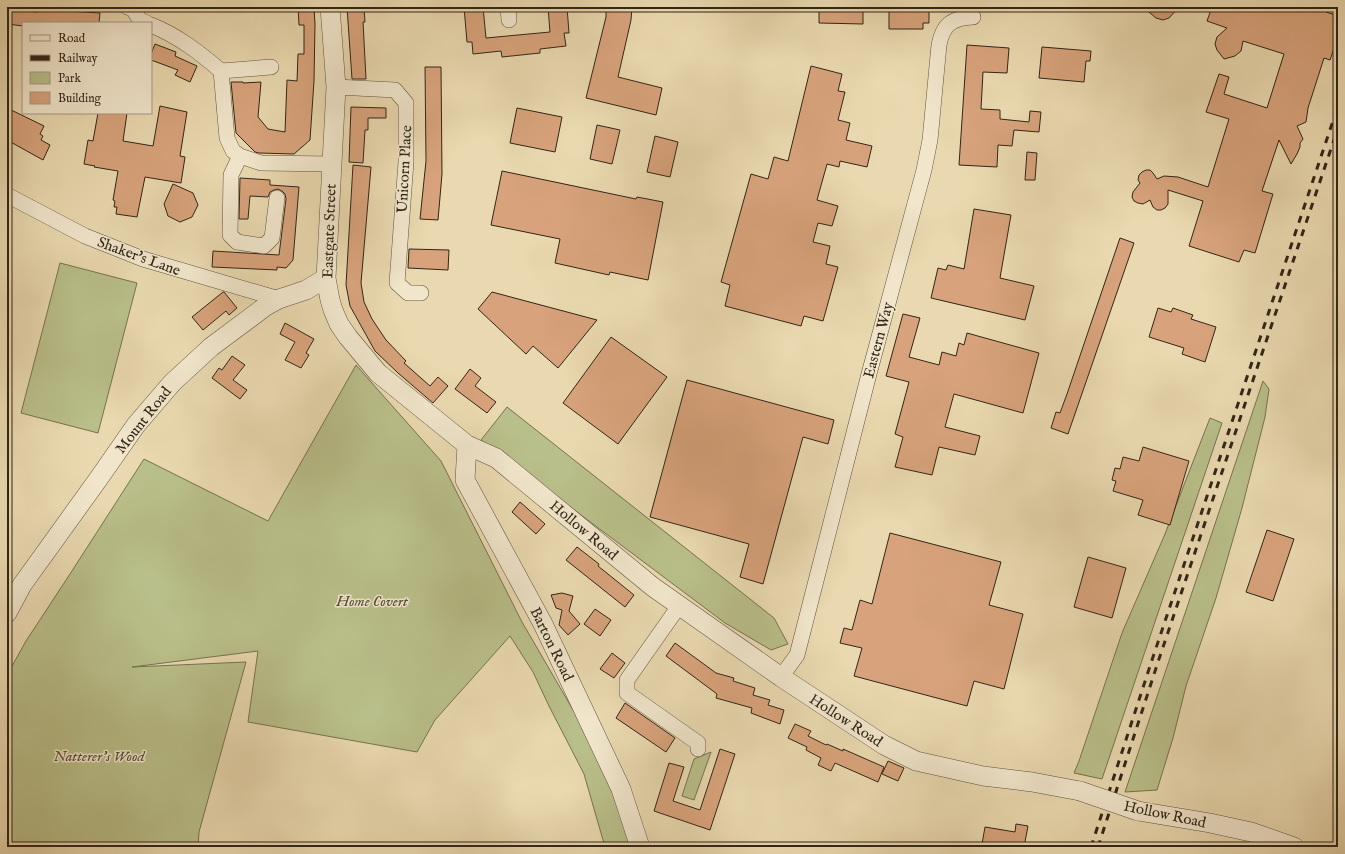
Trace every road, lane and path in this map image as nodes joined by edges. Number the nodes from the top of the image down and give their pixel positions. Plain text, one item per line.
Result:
1 (330, 7) edge
2 (131, 8) edge
3 (973, 17) dead end
4 (145, 22) edge
5 (152, 25) edge
6 (271, 67) dead end
7 (221, 71) junction
8 (336, 87) junction
9 (240, 156) junction
10 (332, 164) junction
11 (7, 195) edge
12 (277, 198) dead end
13 (326, 278) junction
14 (421, 293) dead end
15 (278, 300) junction
16 (467, 445) junction
17 (679, 606) junction
18 (7, 613) edge
19 (781, 677) junction
20 (698, 749) dead end
21 (640, 847) edge
22 (1294, 847) edge

1 - 8 street, Eastgate Street
2 - 4 street
3 - 19 street, Eastern Way
5 - 7 street
6 - 7 street
7 - 9 street
8 - 10 street, Eastgate Street
8 - 14 street, Unicorn Place
9 - 10 street
9 - 12 street
10 - 13 street, Eastgate Street
11 - 15 street, Shaker's Lane
13 - 15 street, Mount Road
13 - 16 street, Eastgate Street
15 - 18 street, Mount Road
16 - 17 street, Hollow Road
16 - 21 street, Barton Road
17 - 19 street, Hollow Road
17 - 20 street
19 - 22 street, Hollow Road, bridge

